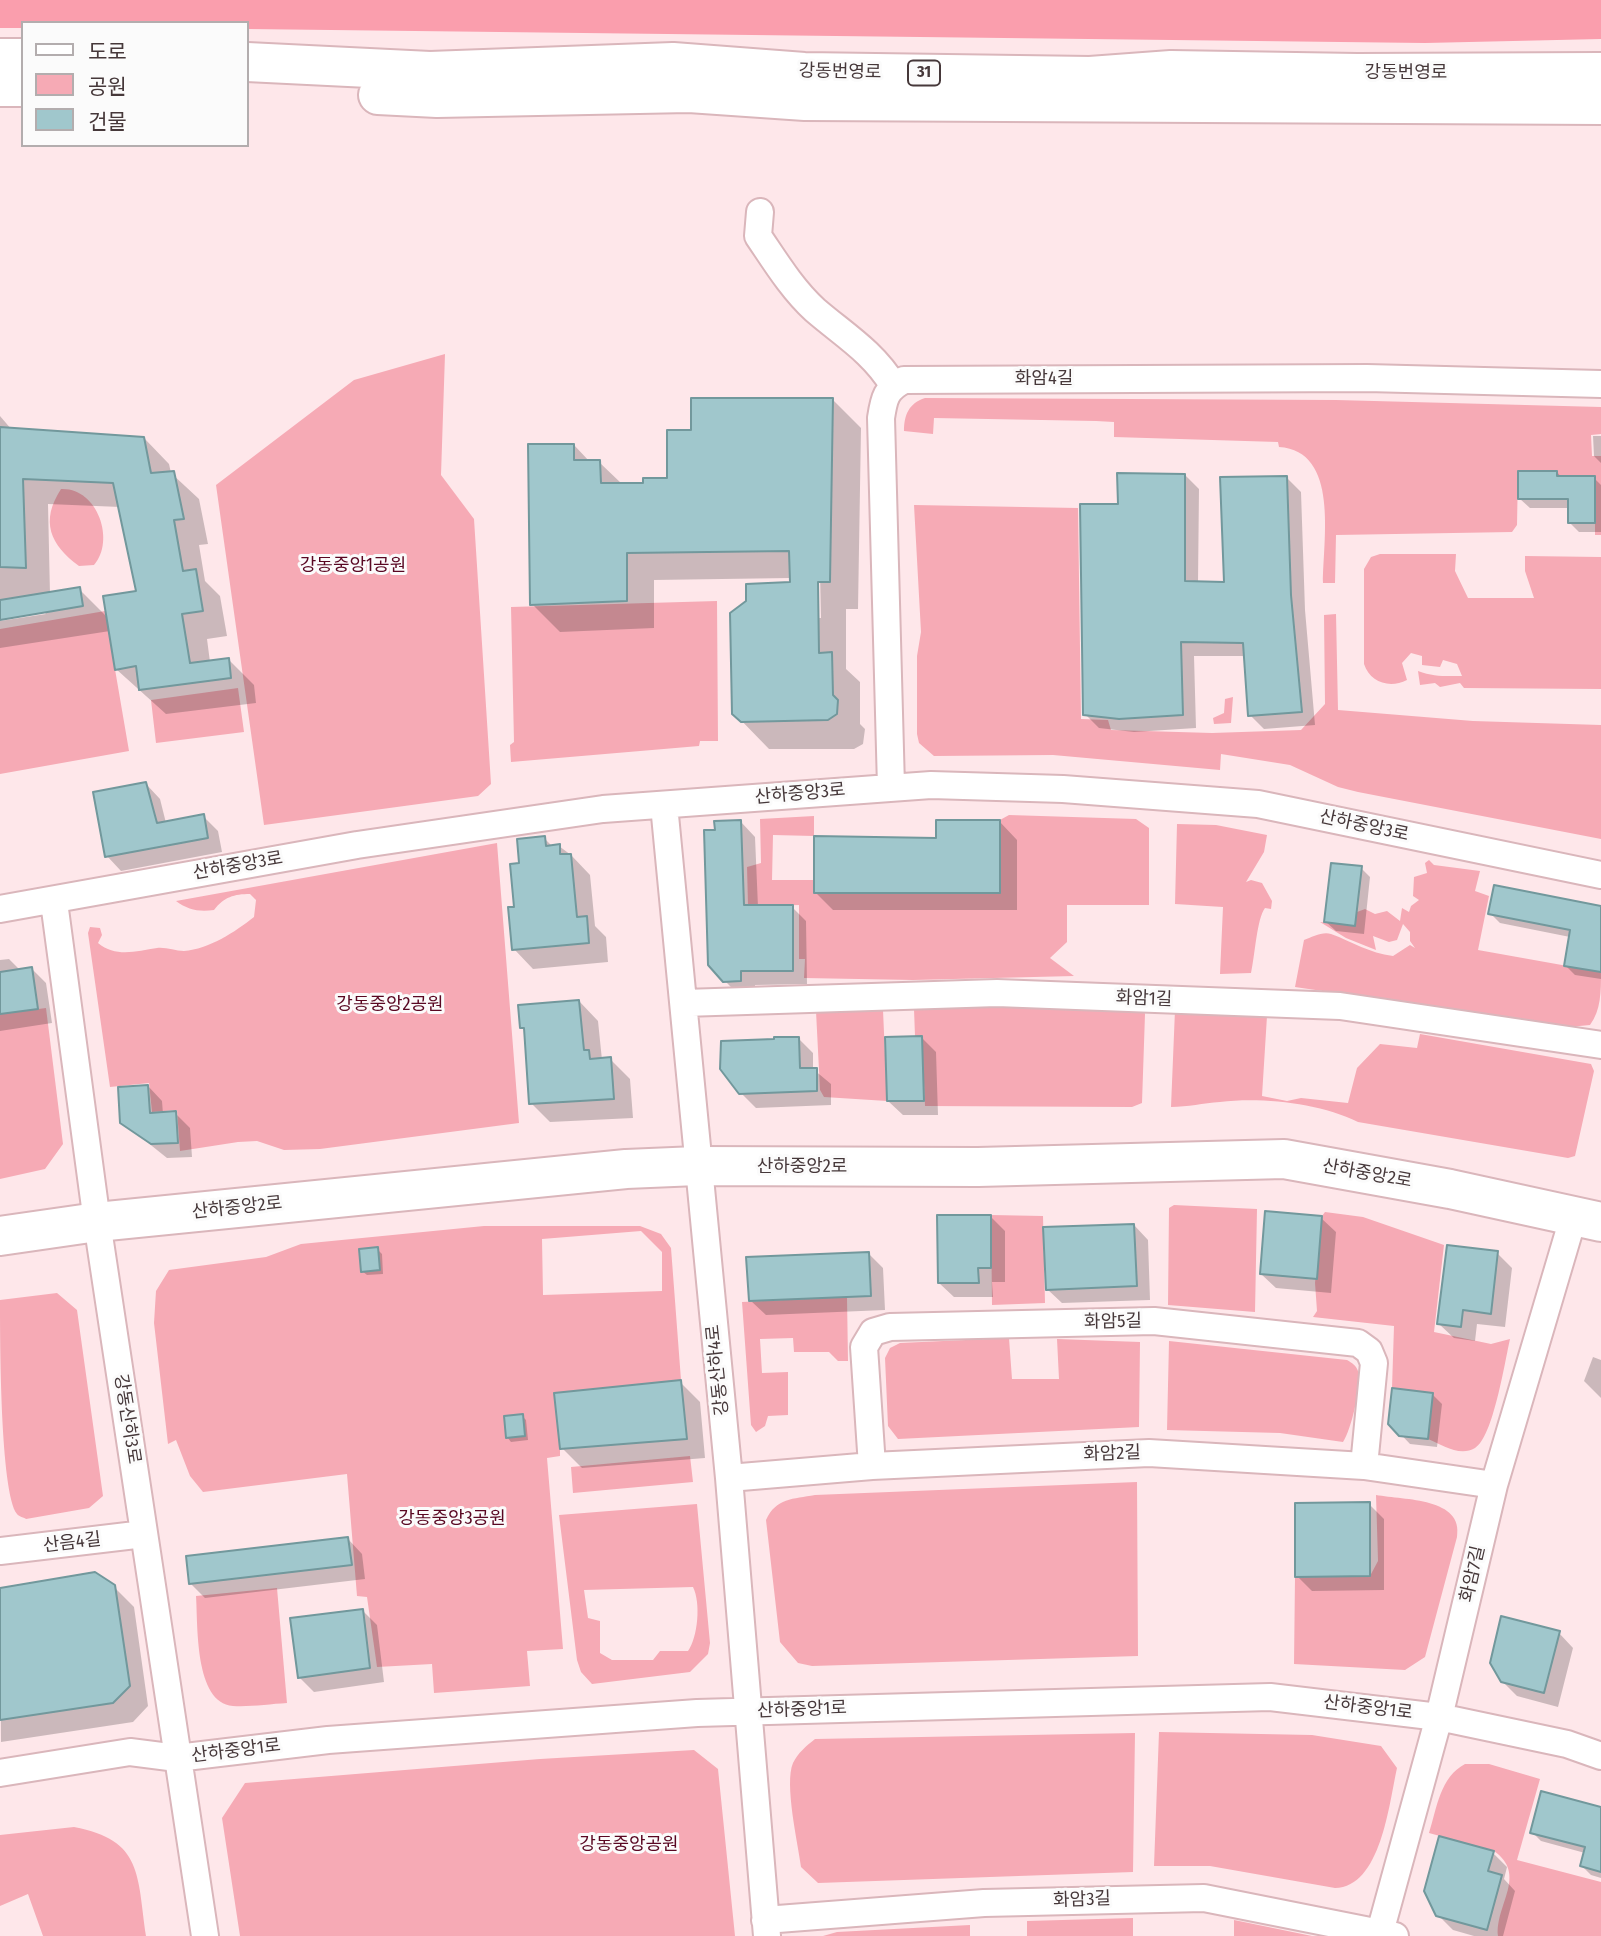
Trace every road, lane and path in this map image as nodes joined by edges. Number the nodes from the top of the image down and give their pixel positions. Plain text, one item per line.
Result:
1 (0, 58) edge
2 (21, 58) edge
3 (248, 62) edge
4 (1601, 72) edge
5 (0, 87) edge
6 (21, 87) edge
7 (248, 89) edge
8 (1601, 105) edge
9 (760, 212) dead end
10 (1601, 384) edge
11 (893, 385) junction
12 (891, 787) junction
13 (664, 806) junction
14 (1601, 875) edge
15 (54, 902) junction
16 (0, 909) edge
17 (684, 1003) junction
18 (1601, 1045) edge
19 (697, 1166) junction
20 (1587, 1218) edge
21 (97, 1222) junction
22 (0, 1236) edge
23 (872, 1466) junction
24 (1364, 1466) junction
25 (729, 1478) junction
26 (1494, 1485) junction
27 (144, 1534) junction
28 (0, 1551) edge
29 (746, 1712) junction
30 (1439, 1717) junction
31 (1601, 1756) edge
32 (177, 1758) junction
33 (0, 1773) edge
34 (766, 1928) edge
35 (1385, 1935) edge
36 (205, 1936) edge

1 - 2 main road
3 - 4 main road, 강동번영로 / 31
5 - 6 main road
7 - 8 main road, 강동번영로
9 - 11 street
10 - 11 street, 화암4길
11 - 12 street
12 - 13 street, 산하중앙3로
12 - 14 street, 산하중앙3로
13 - 15 street, 산하중앙3로
13 - 17 street, 강동산하4로
15 - 16 street, 산하중앙3로
15 - 21 street, 강동산하3로
17 - 18 street, 화암1길
17 - 19 street, 강동산하4로
19 - 20 main road, 산하중앙2로
19 - 21 main road, 산하중앙2로
19 - 25 street, 강동산하4로
20 - 26 street, 화암7길
21 - 22 main road, 산하중앙2로
21 - 27 street, 강동산하3로
23 - 24 street, 화암2길
23 - 24 street, 화암5길
23 - 25 street, 화암2길
24 - 26 street, 화암2길
25 - 29 street, 강동산하4로
26 - 30 street, 화암7길
27 - 28 street, 산음4길
27 - 32 street, 강동산하3로
29 - 30 street, 산하중앙1로
29 - 32 street, 산하중앙1로
29 - 34 street, 강동산하4로
30 - 31 street, 산하중앙1로
30 - 35 street, 화암7길
32 - 33 street, 산하중앙1로
32 - 36 street, 강동산하3로
34 - 35 street, 화암3길

